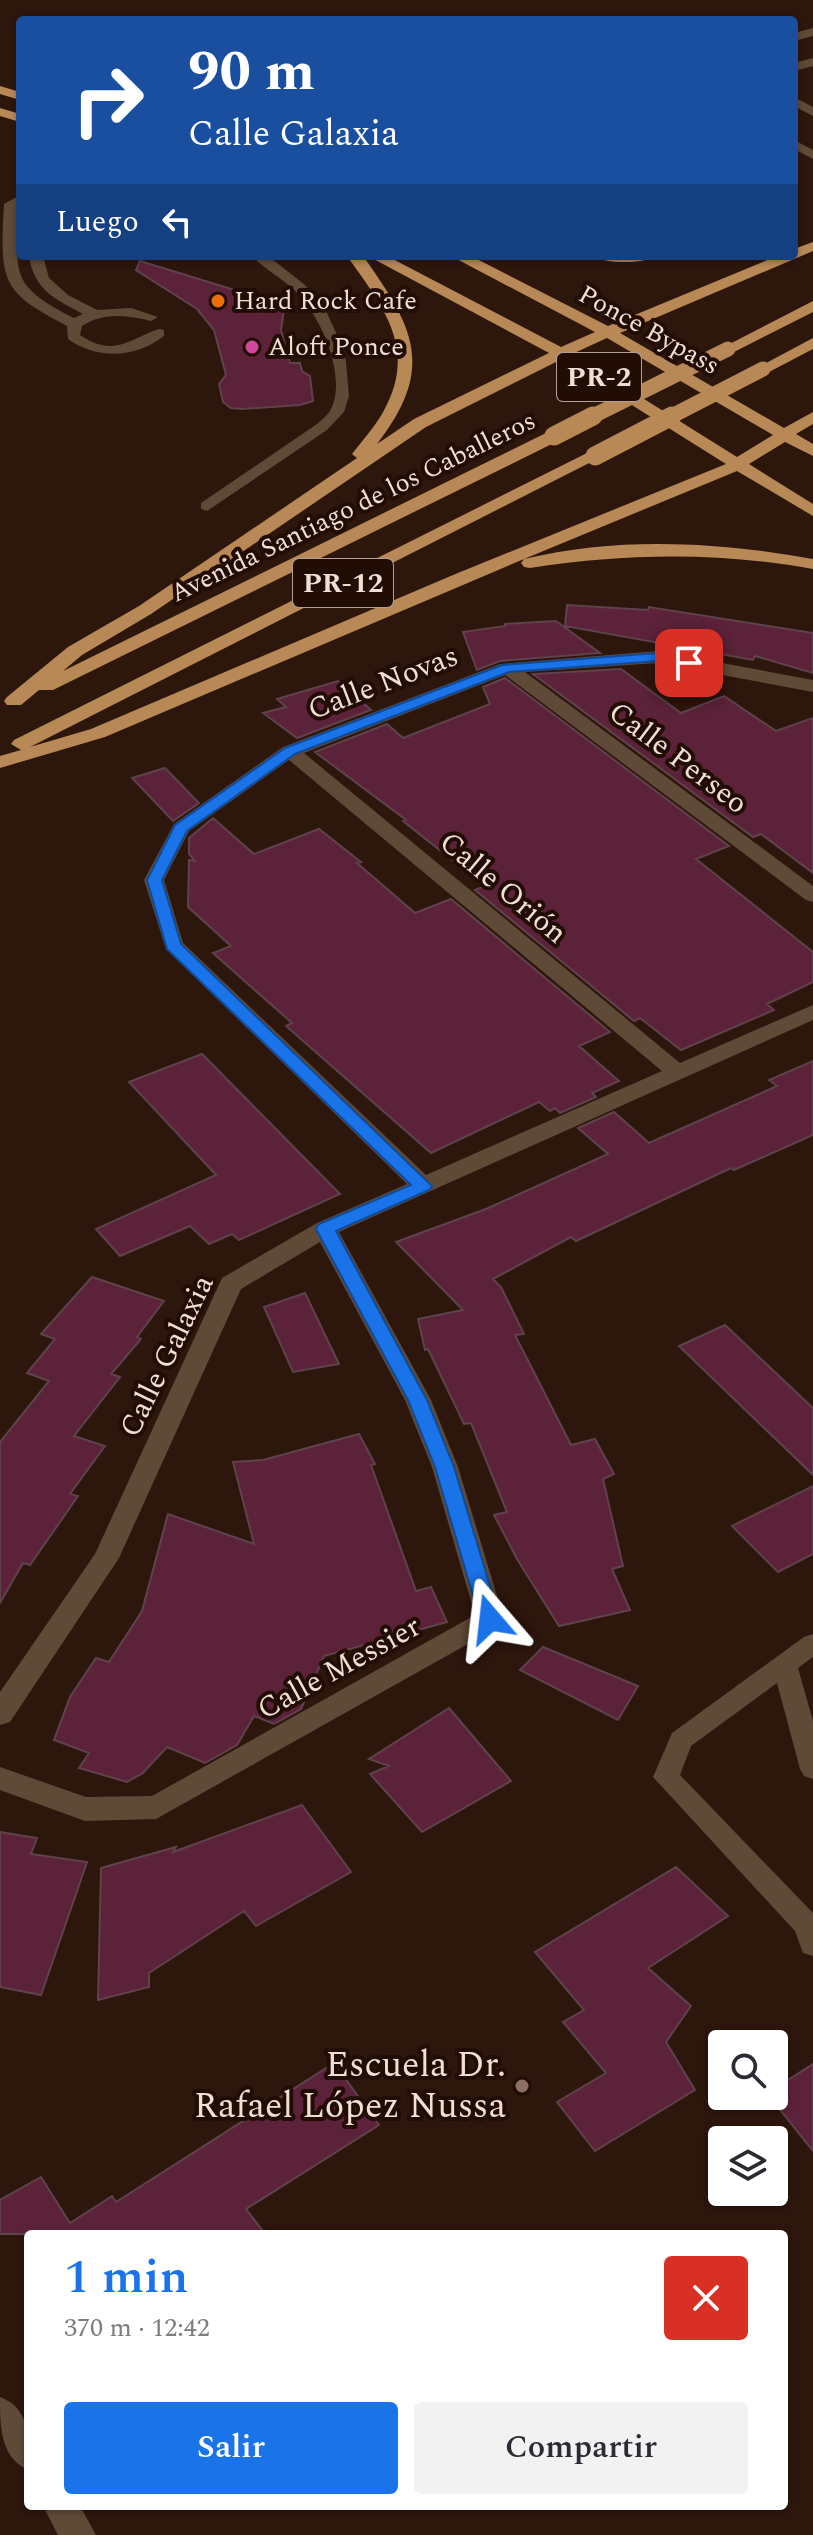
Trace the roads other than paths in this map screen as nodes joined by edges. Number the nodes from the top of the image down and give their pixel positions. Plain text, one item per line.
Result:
1 (16, 201) edge
2 (36, 260) edge
3 (264, 260) edge
4 (358, 260) edge
5 (384, 260) edge
6 (467, 260) edge
7 (780, 260) edge
8 (813, 306) edge
9 (95, 314) junction
10 (151, 317) dead end
11 (75, 324) junction
12 (607, 332) junction
13 (159, 333) dead end
14 (813, 343) edge
15 (560, 353) junction
16 (813, 417) edge
17 (784, 434) junction
18 (813, 451) edge
19 (737, 464) junction
20 (337, 479) junction
21 (207, 506) dead end
22 (813, 511) edge
23 (813, 564) edge
24 (488, 570) junction
25 (77, 661) junction
26 (507, 668) junction
27 (813, 686) edge
28 (7, 704) edge
29 (290, 751) junction
30 (0, 755) edge
31 (0, 762) edge
32 (813, 896) edge
33 (813, 1012) edge
34 (678, 1072) junction
35 (423, 1186) junction
36 (325, 1229) junction
37 (813, 1644) edge
38 (785, 1665) junction
39 (0, 1714) edge
40 (813, 1769) edge
41 (0, 1778) edge
42 (813, 1945) edge
43 (0, 2413) edge
44 (24, 2447) edge
45 (62, 2510) edge
46 (78, 2535) edge

1 - 11 lane
2 - 9 lane
3 - 21 lane
4 - 20 highway
5 - 15 highway, PR-2
6 - 12 highway, Ponce Bypass / PR-2
7 - 12 highway
8 - 25 highway, Avenida Santiago de los Caballeros / PR-12, bridge
9 - 10 lane
9 - 11 lane
11 - 13 lane
12 - 15 highway
12 - 17 highway, Ponce Bypass / PR-2
14 - 30 highway, PR-12, bridge
15 - 19 highway, PR-2
15 - 20 highway
16 - 17 highway
17 - 18 highway, Ponce Bypass / PR-2
17 - 19 highway
19 - 22 highway, PR-2
19 - 24 highway
20 - 25 highway
23 - 24 highway
24 - 31 highway
25 - 28 highway, Avenida Santiago de los Caballeros / PR-12
26 - 27 street, Calle Novas
26 - 29 street, Calle Novas
26 - 32 street, Calle Perseo
29 - 34 street, Calle Orión
29 - 35 street, Calle Novas
33 - 34 street, Calle Galaxia
34 - 35 street, Calle Galaxia
35 - 36 street, Calle Galaxia
36 - 39 street, Calle Galaxia
36 - 41 street, Calle Messier
37 - 38 lane
38 - 40 lane
38 - 42 lane
43 - 44 street
45 - 46 street

